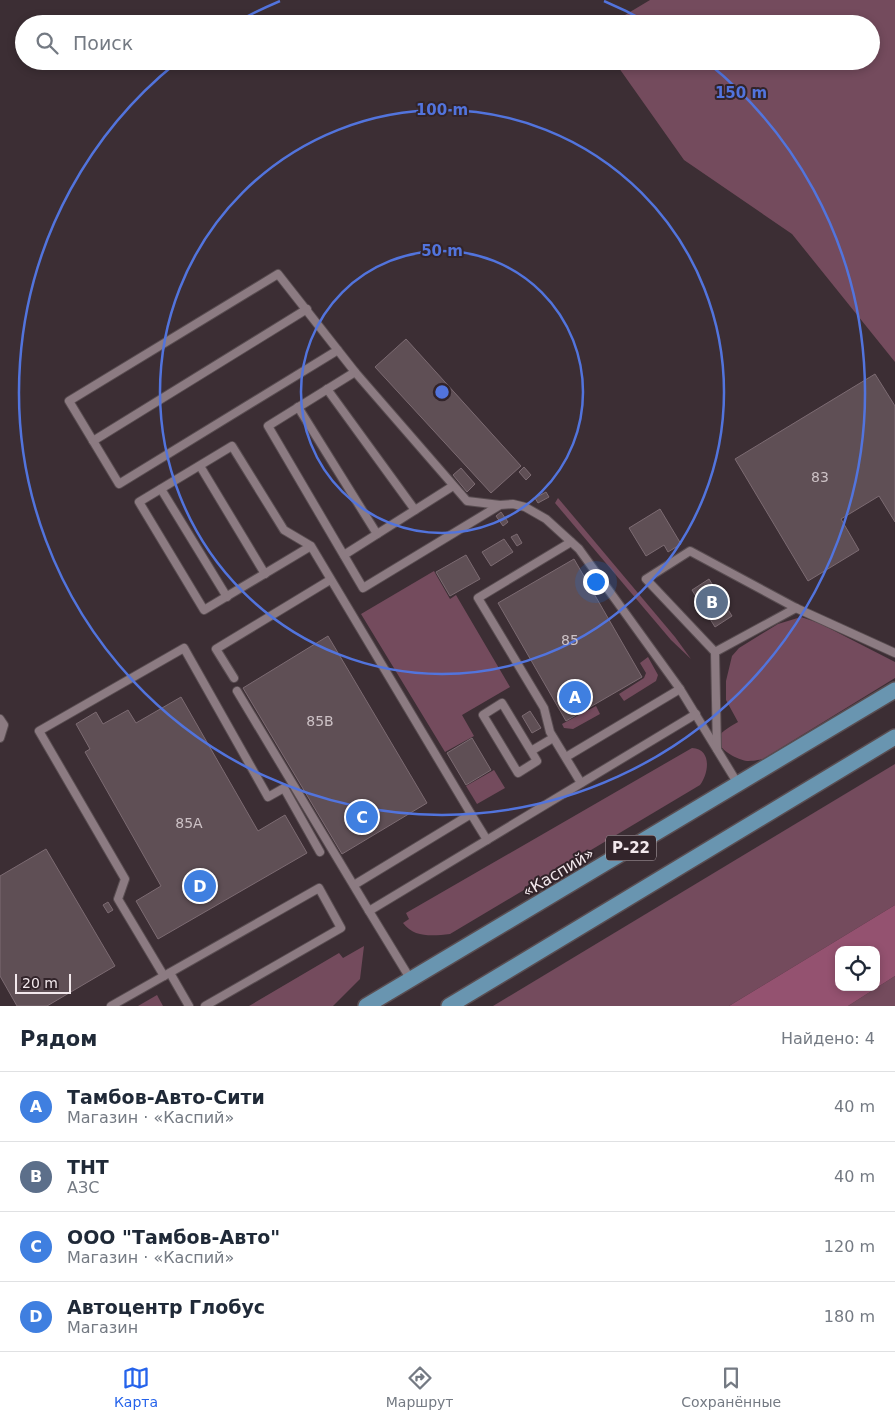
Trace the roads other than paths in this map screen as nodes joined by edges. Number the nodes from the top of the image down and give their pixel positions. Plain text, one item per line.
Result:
1 (307, 309) junction
2 (338, 350) junction
3 (355, 372) junction
4 (327, 389) junction
5 (298, 407) junction
6 (93, 441) junction
7 (200, 466) junction
8 (453, 486) junction
9 (160, 489) junction
10 (500, 506) junction
11 (415, 510) junction
12 (377, 534) junction
13 (571, 542) junction
14 (311, 546) junction
15 (344, 555) junction
16 (265, 574) junction
17 (330, 580) junction
18 (227, 597) junction
19 (796, 608) junction
20 (714, 652) junction
21 (895, 653) edge
22 (234, 678) dead end
23 (680, 689) junction
24 (895, 690) edge
25 (237, 691) dead end
26 (696, 714) junction
27 (0, 719) edge
28 (895, 737) edge
29 (0, 738) edge
30 (553, 738) junction
31 (717, 750) junction
32 (531, 751) junction
33 (566, 757) junction
34 (581, 783) junction
35 (738, 784) junction
36 (471, 814) junction
37 (487, 840) junction
38 (320, 852) dead end
39 (354, 885) junction
40 (369, 911) junction
41 (167, 974) junction
42 (411, 980) junction
43 (111, 1006) edge
44 (189, 1006) edge
45 (205, 1006) edge
46 (366, 1006) edge
47 (449, 1006) edge

1 - 2 lane
1 - 6 lane
1 - 6 lane
2 - 3 lane
2 - 6 lane
3 - 4 lane
3 - 8 lane
4 - 5 lane
4 - 11 lane
5 - 12 lane
5 - 15 lane
7 - 9 lane
7 - 14 lane
7 - 16 lane
8 - 10 lane
8 - 11 lane
9 - 18 lane
9 - 18 lane
10 - 13 lane
10 - 15 lane
11 - 12 lane
12 - 15 lane
13 - 23 lane
13 - 30 lane
14 - 16 lane
14 - 17 lane
16 - 18 lane
17 - 22 lane
17 - 36 lane
19 - 20 lane
19 - 20 lane
19 - 21 lane
20 - 31 lane
23 - 26 lane
23 - 33 lane
24 - 35 main road, «Каспий» / Р-22
25 - 39 lane
26 - 31 lane
26 - 34 lane
27 - 29 lane
28 - 47 main road, Р-22
30 - 32 lane
30 - 33 lane
31 - 35 lane
32 - 32 lane
33 - 34 lane
34 - 37 lane
35 - 42 main road, «Каспий» / Р-22
36 - 37 lane
36 - 39 lane
37 - 40 lane
38 - 41 lane
39 - 40 lane
40 - 42 lane
41 - 43 lane
41 - 44 lane
41 - 45 lane
42 - 46 main road, «Каспий» / Р-22

